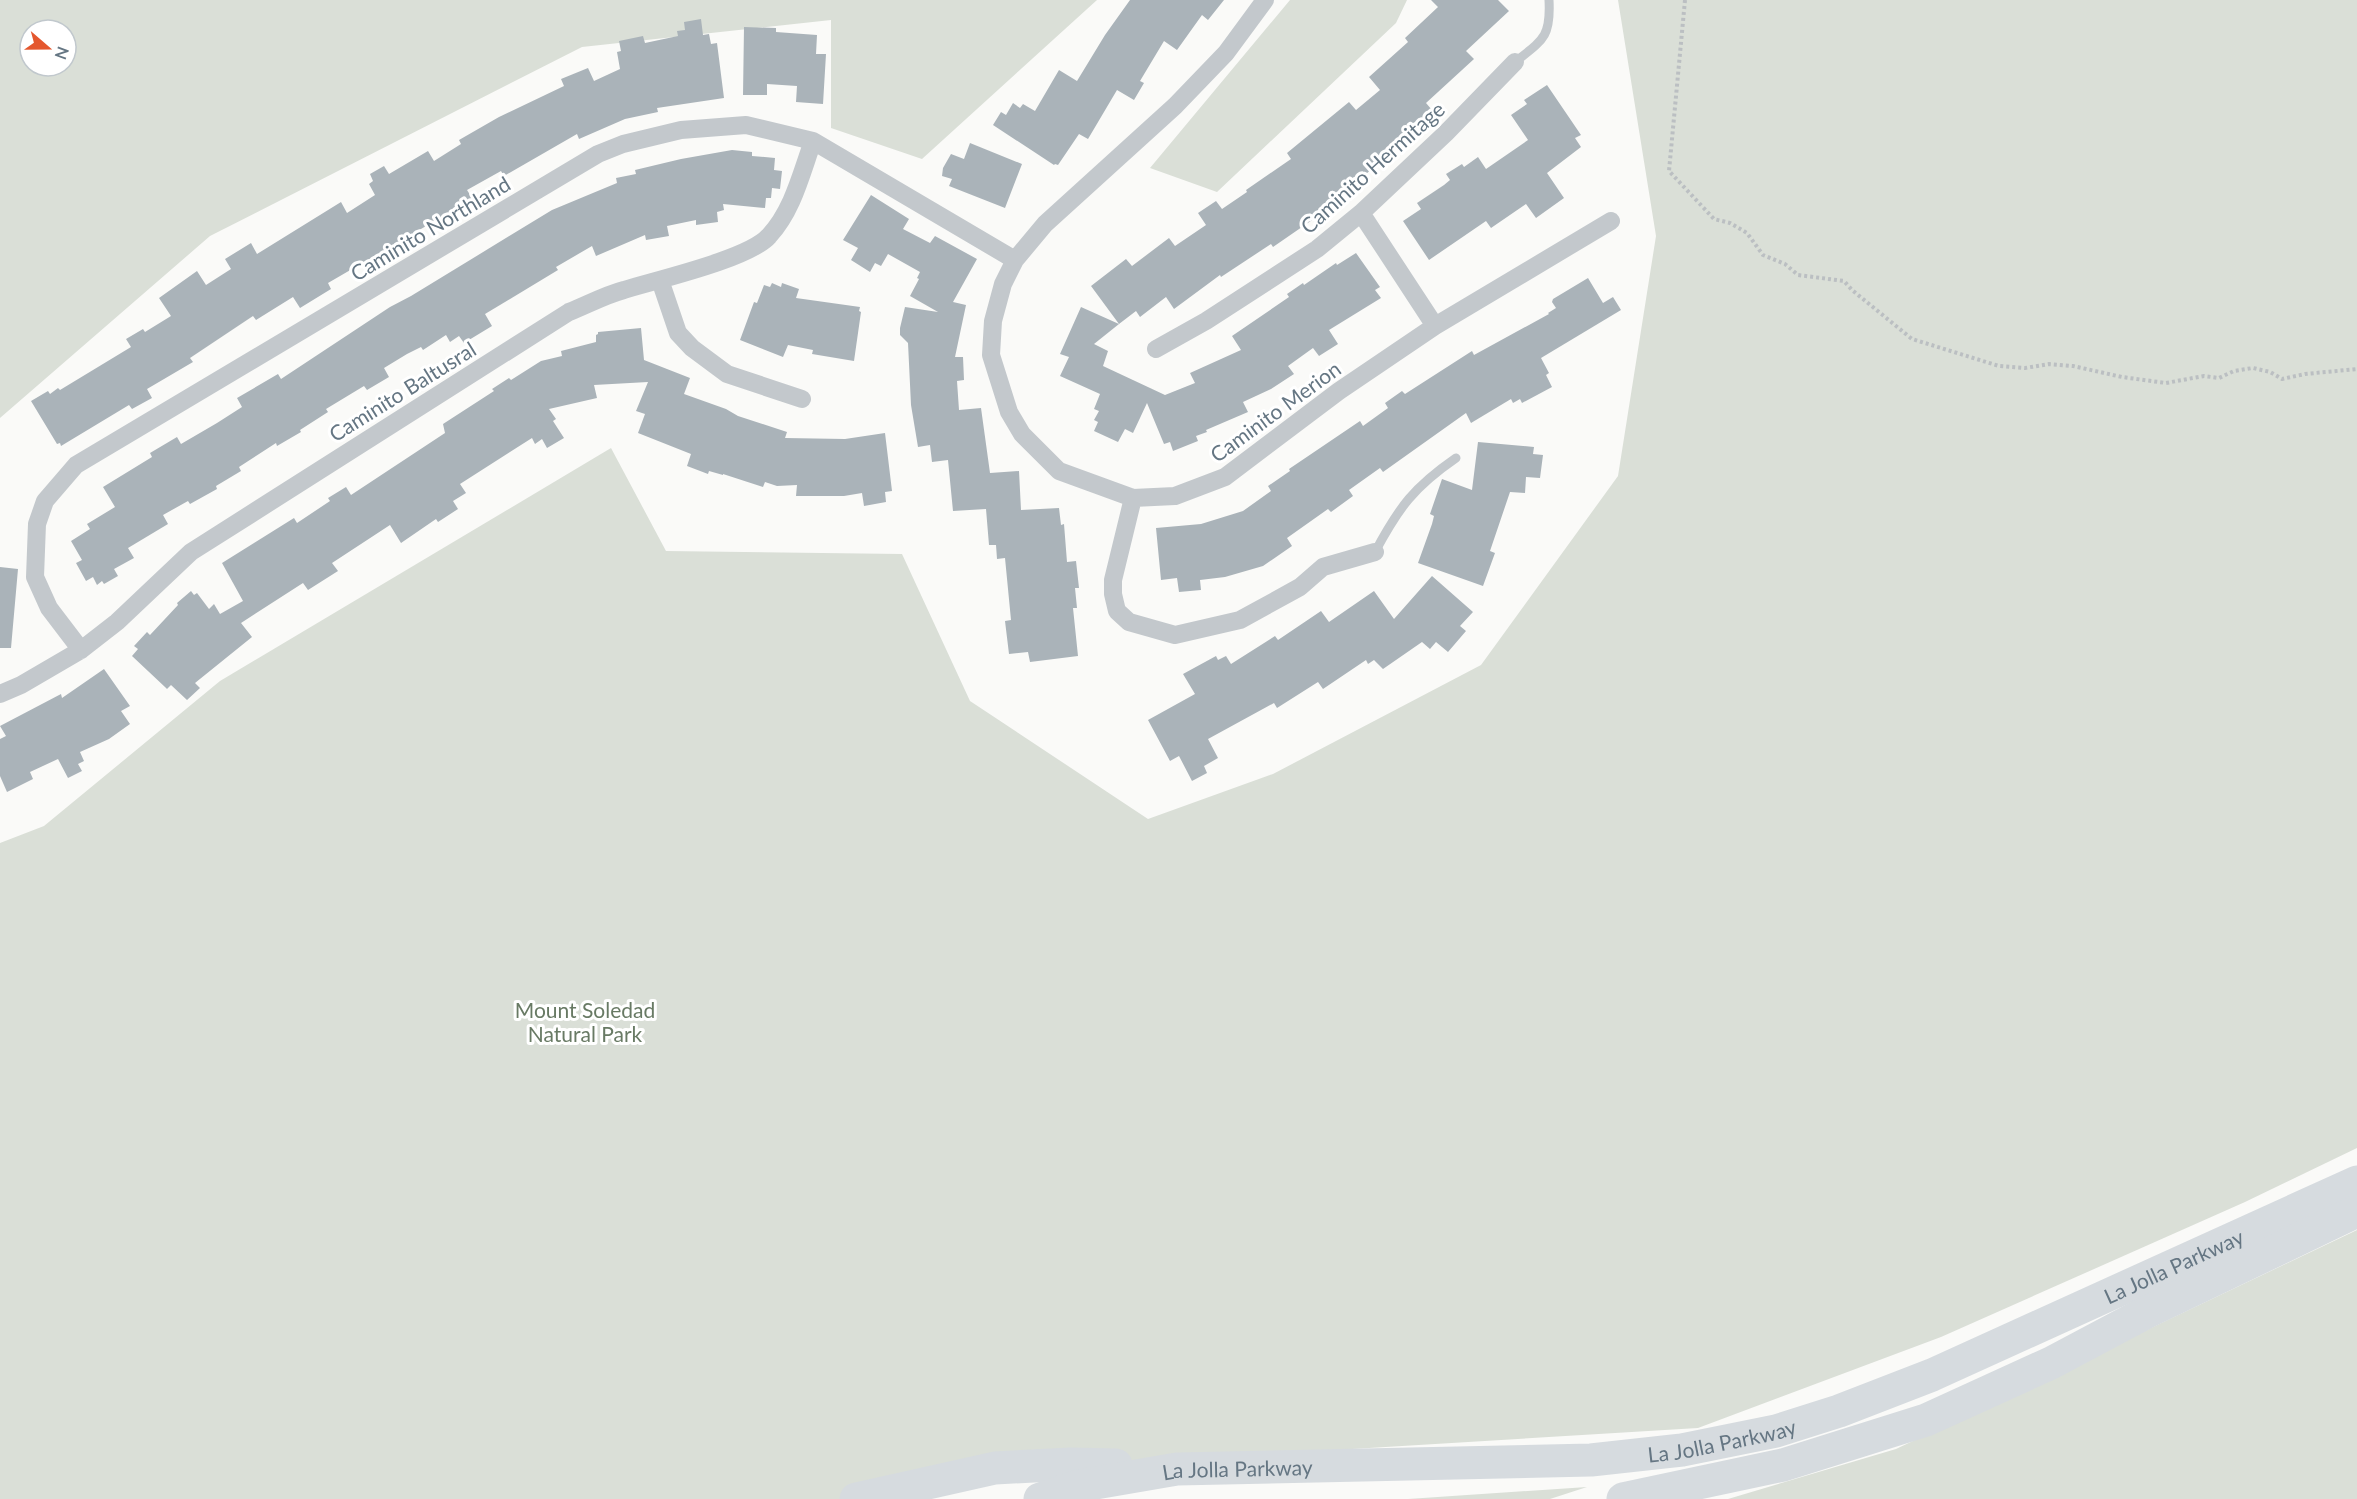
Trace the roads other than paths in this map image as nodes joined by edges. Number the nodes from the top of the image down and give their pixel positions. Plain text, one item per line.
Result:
1 (1265, 0) edge
2 (1549, 0) edge
3 (1515, 62) joint
4 (813, 141) junction
5 (1361, 213) junction
6 (1611, 221) dead end
7 (1015, 260) junction
8 (660, 280) junction
9 (1435, 326) junction
10 (1156, 348) dead end
11 (802, 399) dead end
12 (1456, 458) dead end
13 (1133, 498) junction
14 (1375, 552) joint
15 (81, 650) junction
16 (0, 694) edge
17 (2357, 1182) edge
18 (2357, 1212) edge
19 (1246, 1469) junction
20 (856, 1499) edge
21 (1040, 1499) edge
22 (1623, 1499) edge

1 - 7 street, Caminito Merion
2 - 3 lane
3 - 5 street, Caminito Hermitage
4 - 7 street, Caminito Northland
4 - 8 street, Caminito Baltusral
4 - 15 street, Caminito Northland
5 - 9 street
5 - 10 street, Caminito Hermitage
6 - 9 street, Caminito Merion
7 - 13 street, Caminito Merion
8 - 11 street
8 - 15 street, Caminito Baltusral
9 - 13 street, Caminito Merion
12 - 14 lane
13 - 14 street
15 - 16 street, Caminito Baltusral
17 - 19 highway, La Jolla Parkway
18 - 22 highway, La Jolla Parkway
19 - 20 highway
19 - 21 highway, La Jolla Parkway

